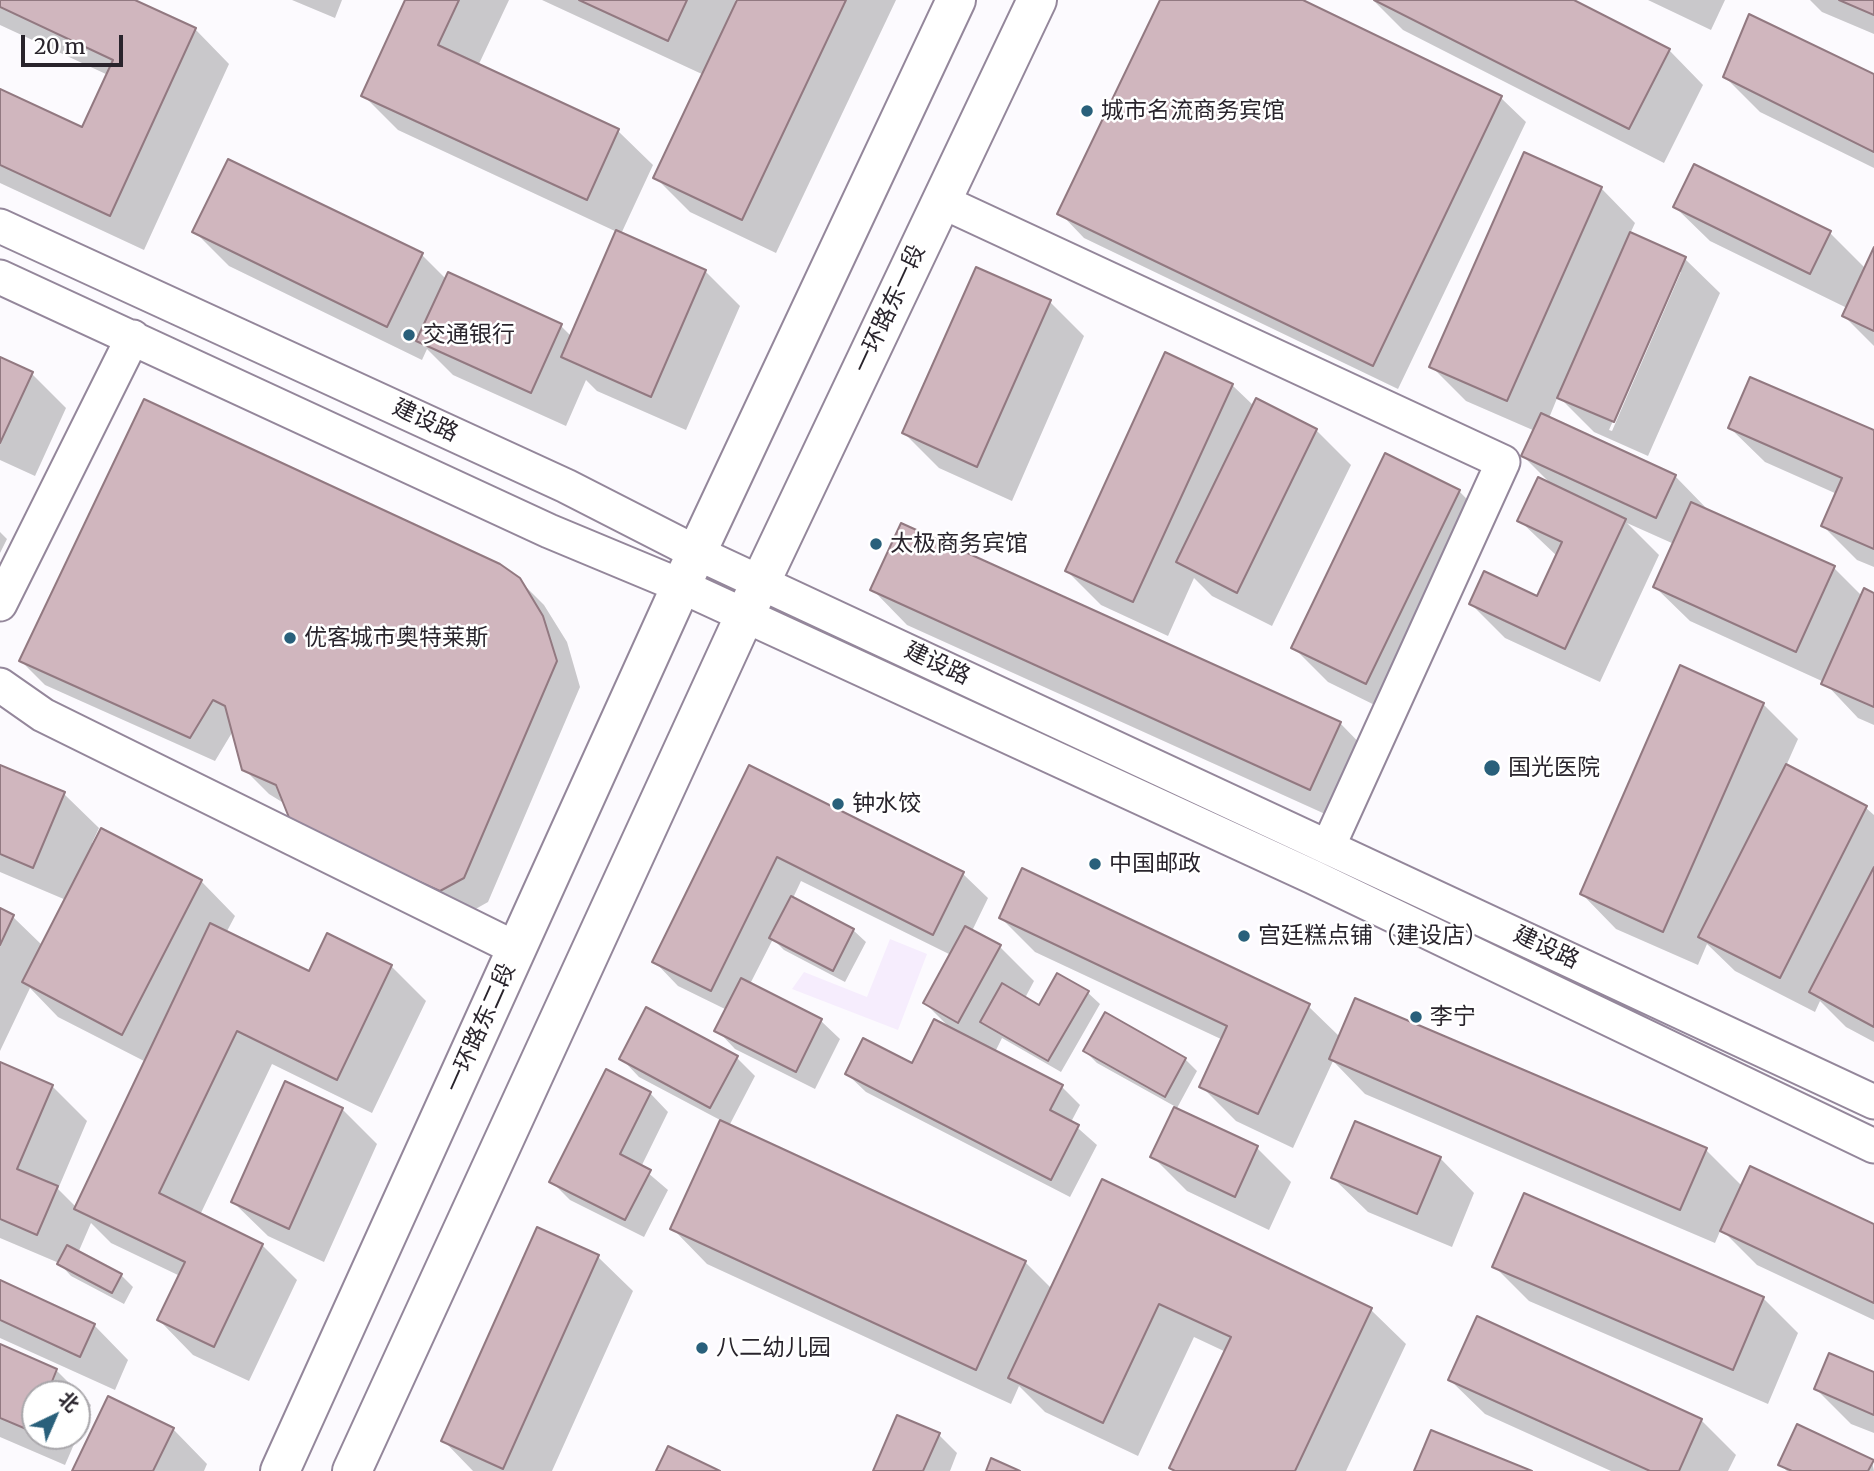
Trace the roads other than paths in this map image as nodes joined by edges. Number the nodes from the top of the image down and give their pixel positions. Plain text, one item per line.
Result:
1 (956, 0) edge
2 (1037, 0) edge
3 (941, 201) junction
4 (0, 226) edge
5 (0, 277) edge
6 (133, 337) junction
7 (689, 569) junction
8 (761, 582) junction
9 (0, 604) edge
10 (744, 617) junction
11 (0, 685) edge
12 (1328, 847) junction
13 (517, 949) junction
14 (1874, 1102) edge
15 (1874, 1146) edge
16 (281, 1471) edge
17 (352, 1471) edge

1 - 7 main road
2 - 3 main road, 一环路东一段
3 - 8 main road, 一环路东一段
3 - 12 street
4 - 7 street, 建设路
5 - 6 street, 建设路
6 - 7 street, 建设路
6 - 9 street
7 - 8 street, 建设路
7 - 10 street, 建设路
7 - 13 main road, 一环路东二段
8 - 10 main road, 一环路东一段
8 - 12 street, 建设路
10 - 15 street, 建设路
10 - 17 main road
11 - 13 street
12 - 14 street, 建设路
13 - 16 main road, 一环路东二段

